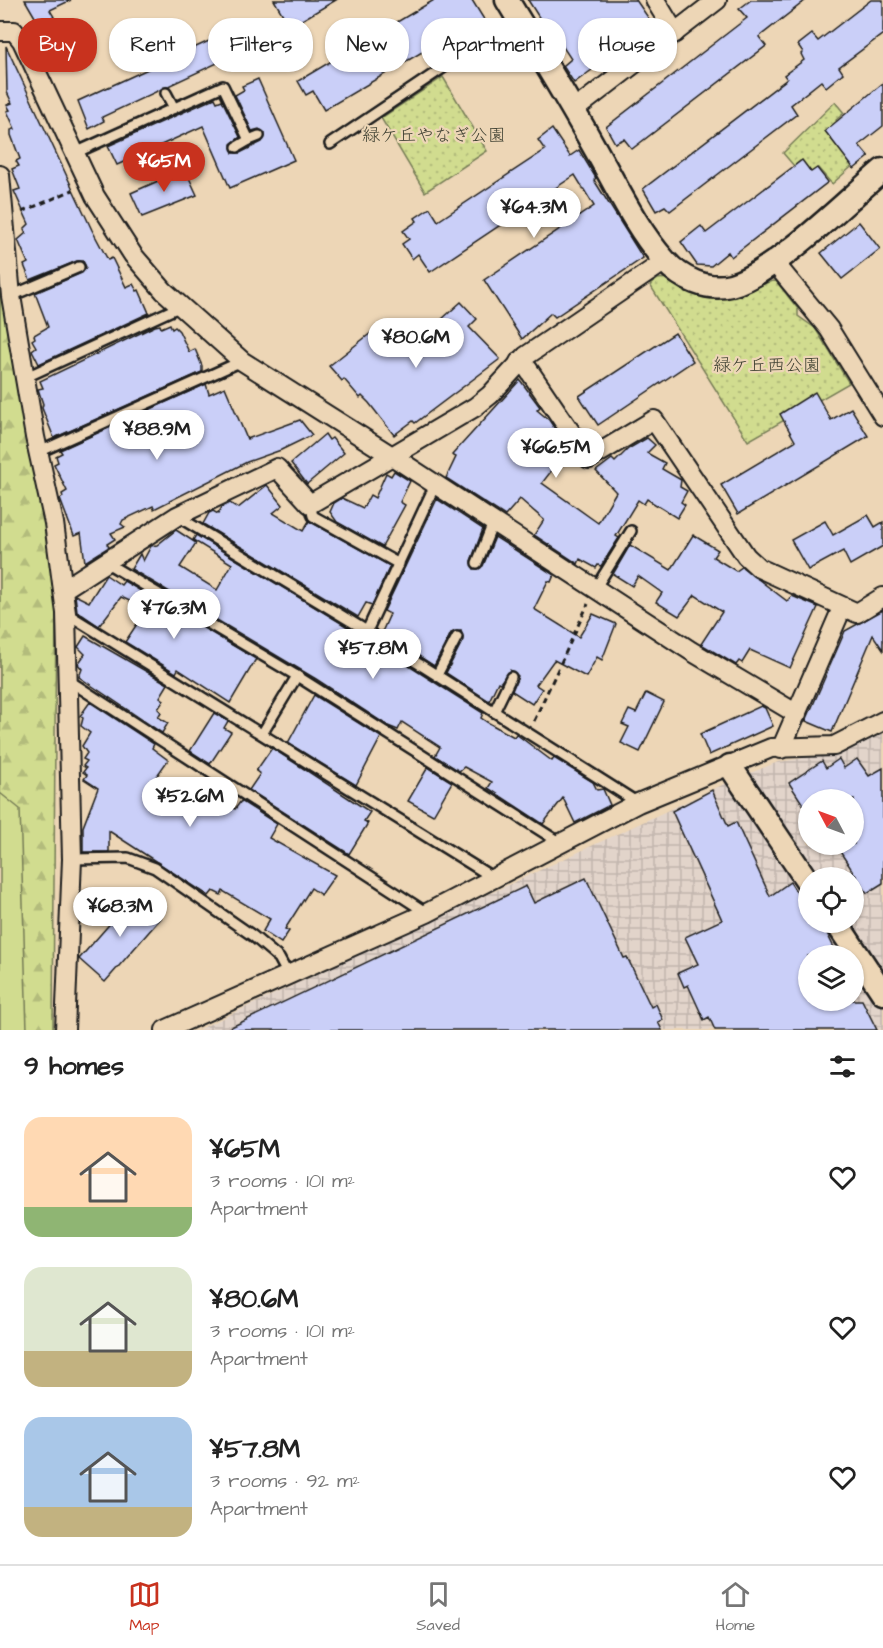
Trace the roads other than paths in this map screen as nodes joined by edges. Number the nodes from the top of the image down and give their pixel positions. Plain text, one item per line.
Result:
1 (655, 0) edge
2 (717, 0) edge
3 (512, 9) edge
4 (666, 18) edge
5 (0, 29) edge
6 (677, 31) edge
7 (624, 72) edge
8 (234, 80) dead end
9 (223, 86) junction
10 (166, 93) dead end
11 (174, 108) junction
12 (574, 110) junction
13 (259, 136) dead end
14 (249, 140) junction
15 (330, 144) dead end
16 (237, 147) dead end
17 (75, 153) junction
18 (883, 170) edge
19 (0, 175) edge
20 (665, 261) junction
21 (774, 262) junction
22 (79, 267) dead end
23 (11, 297) junction
24 (179, 307) junction
25 (242, 361) junction
26 (519, 362) junction
27 (24, 378) junction
28 (883, 416) edge
29 (39, 452) junction
30 (392, 456) junction
31 (435, 485) junction
32 (310, 504) junction
33 (177, 516) junction
34 (493, 523) junction
35 (630, 531) dead end
36 (105, 562) junction
37 (477, 563) dead end
38 (399, 564) junction
39 (64, 589) junction
40 (595, 589) junction
41 (883, 597) edge
42 (842, 608) junction
43 (66, 613) junction
44 (367, 632) junction
45 (457, 638) dead end
46 (437, 675) junction
47 (297, 676) junction
48 (511, 677) dead end
49 (68, 680) junction
50 (494, 711) junction
51 (797, 714) junction
52 (883, 721) edge
53 (262, 734) junction
54 (781, 749) junction
55 (730, 766) junction
56 (638, 803) junction
57 (562, 844) junction
58 (72, 859) junction
59 (798, 867) edge
60 (492, 878) junction
61 (427, 913) junction
62 (843, 933) edge
63 (287, 974) junction
64 (883, 993) edge
65 (65, 1030) edge
66 (165, 1030) edge

1 - 4 street
2 - 6 street
3 - 12 street
3 - 15 lane
5 - 17 street
7 - 12 street
8 - 9 lane
9 - 11 lane
9 - 14 lane
10 - 11 lane
11 - 17 lane
12 - 20 street
13 - 14 lane
14 - 16 lane
17 - 24 street
18 - 21 street
19 - 23 street
20 - 21 street
20 - 26 street
21 - 28 street
22 - 23 lane
23 - 27 street
24 - 25 street
24 - 27 lane
25 - 29 lane
25 - 30 street
26 - 30 street
26 - 42 street
27 - 29 street
29 - 39 street
30 - 31 street
30 - 32 street
31 - 34 street
31 - 38 lane
32 - 33 street
32 - 38 lane
33 - 36 street
33 - 44 lane
34 - 37 lane
34 - 40 street
35 - 40 lane
36 - 39 street
36 - 47 lane
38 - 44 lane
39 - 43 street
40 - 51 street
41 - 42 street
42 - 51 street
43 - 49 street
43 - 53 lane
44 - 46 lane
45 - 46 lane
46 - 50 lane
47 - 53 lane
47 - 57 lane
48 - 50 lane
49 - 58 street
49 - 61 lane
50 - 56 lane
51 - 54 street
52 - 54 street
53 - 60 lane
54 - 55 street
55 - 56 street
55 - 59 street
56 - 57 street
57 - 60 street
58 - 63 lane
58 - 65 street
60 - 61 street
61 - 63 street
62 - 64 street
63 - 66 street

